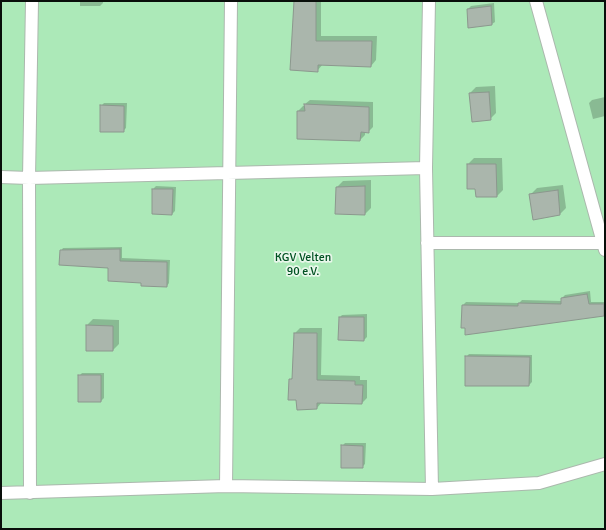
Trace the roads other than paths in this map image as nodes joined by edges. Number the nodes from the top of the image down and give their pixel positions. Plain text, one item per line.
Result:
1 (32, 1) edge
2 (231, 1) edge
3 (429, 1) edge
4 (536, 1) edge
5 (426, 168) junction
6 (229, 173) junction
7 (1, 177) edge
8 (30, 178) junction
9 (427, 243) junction
10 (604, 247) edge
11 (605, 464) edge
12 (226, 486) junction
13 (432, 489) junction
14 (1, 493) edge
15 (30, 493) junction

1 - 8 lane
2 - 6 lane
3 - 5 lane
4 - 10 lane
5 - 6 lane
5 - 9 lane
6 - 8 lane
6 - 12 lane
7 - 8 lane
8 - 15 lane
9 - 10 lane
9 - 13 lane
11 - 13 lane
12 - 13 lane
12 - 15 lane
14 - 15 lane

